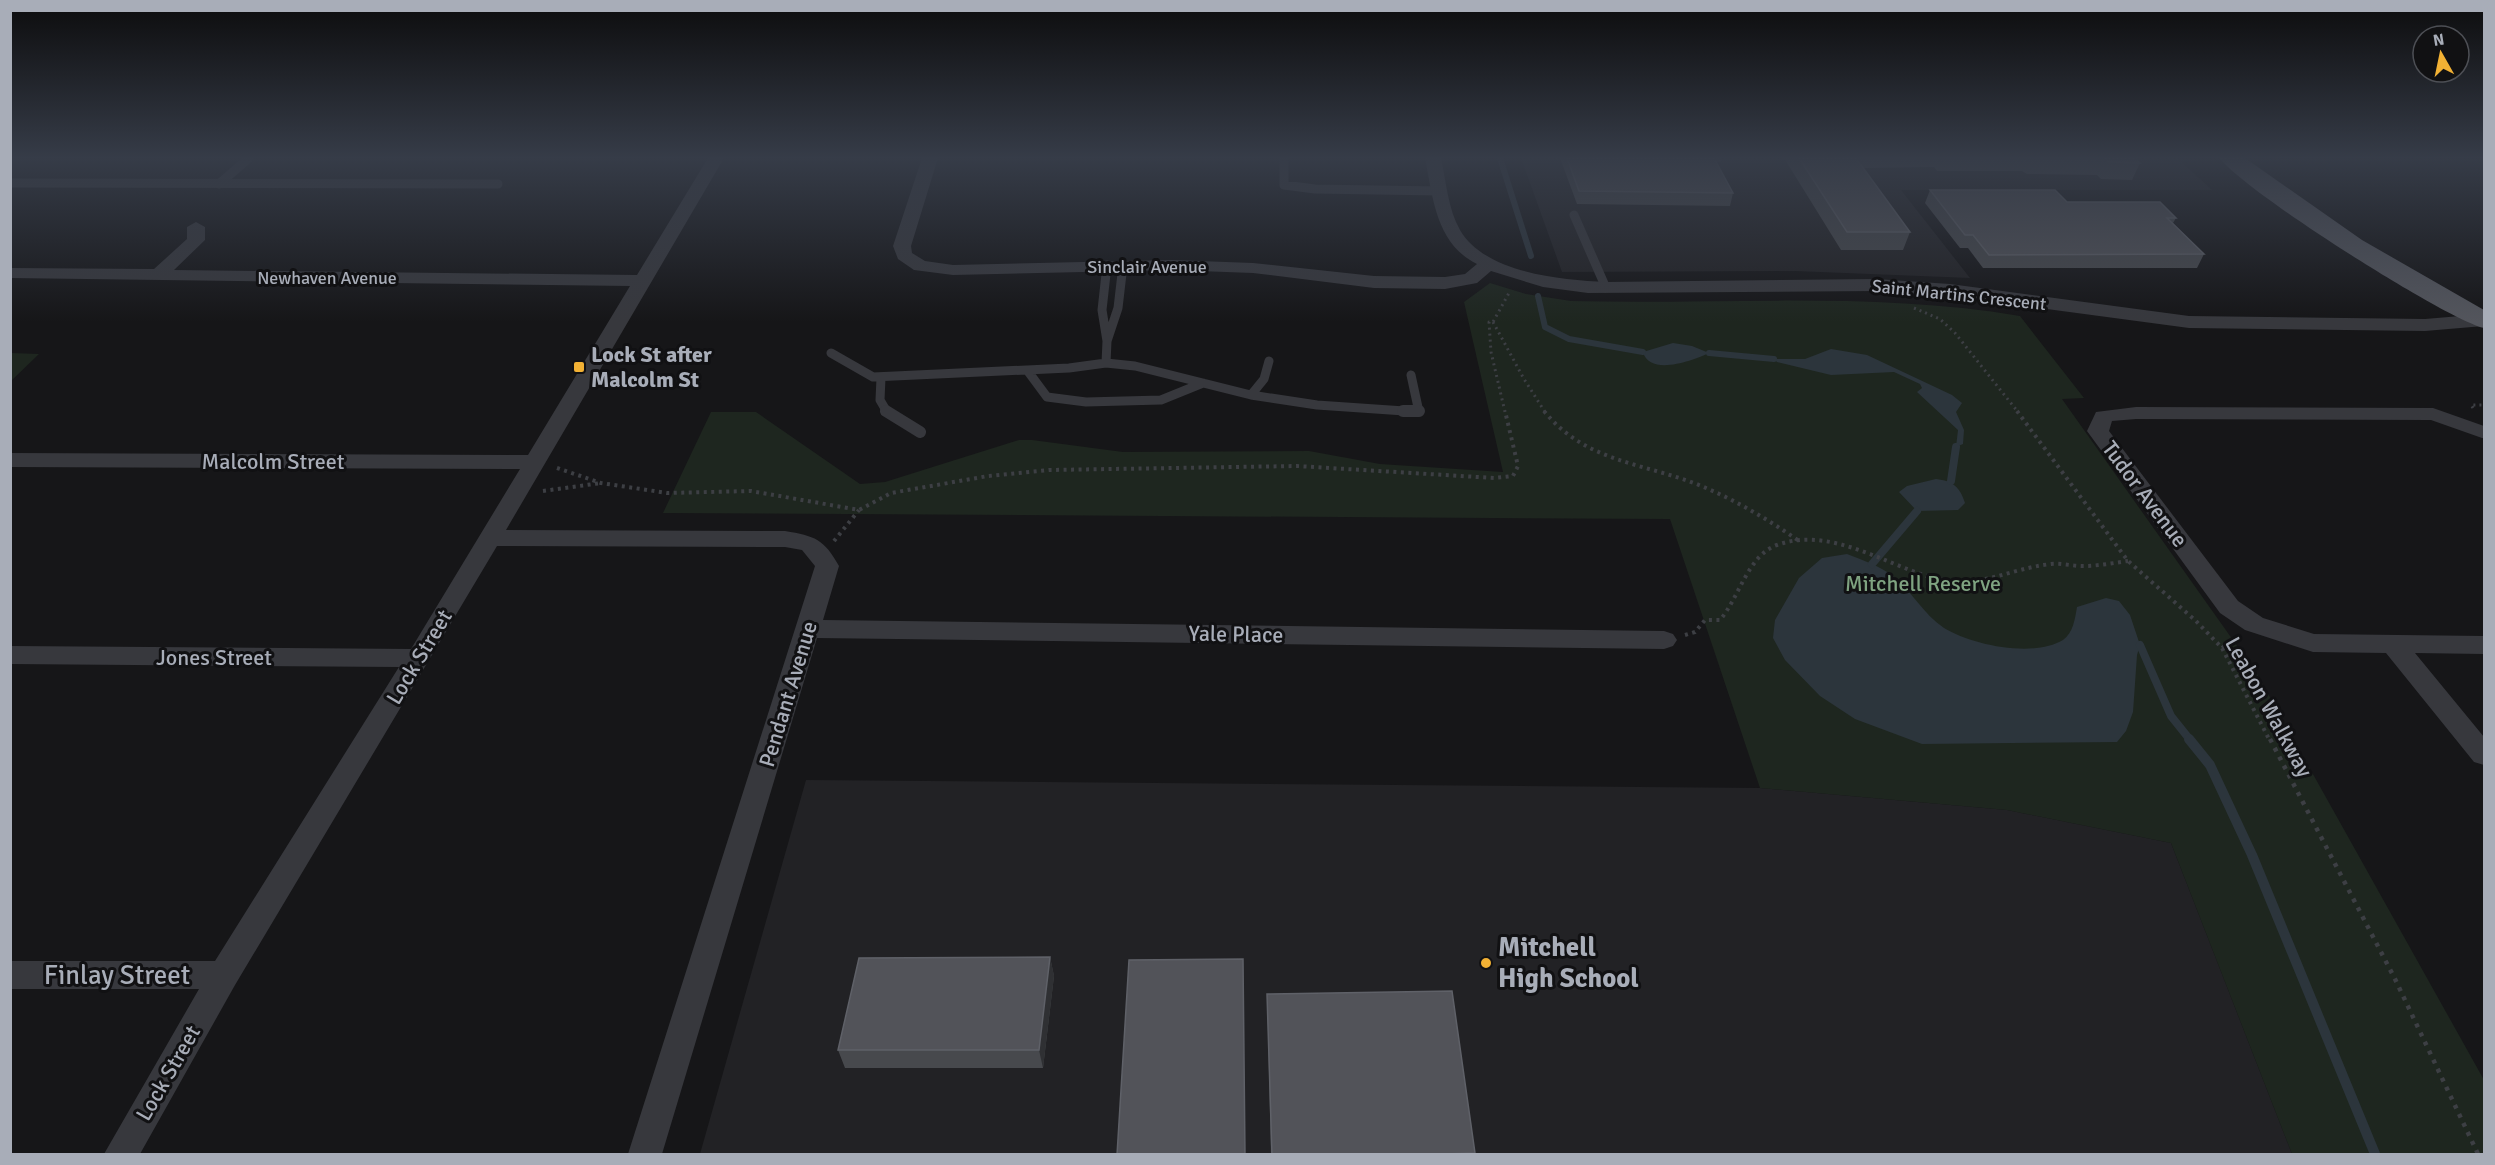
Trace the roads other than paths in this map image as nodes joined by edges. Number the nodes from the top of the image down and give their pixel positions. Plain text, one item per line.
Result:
1 (684, 212) edge
2 (911, 212) edge
3 (1446, 212) edge
4 (2303, 212) edge
5 (2338, 212) edge
6 (1574, 215) dead end
7 (196, 227) dead end
8 (1489, 262) junction
9 (1115, 265) junction
10 (10, 273) edge
11 (157, 276) junction
12 (643, 281) junction
13 (1606, 288) junction
14 (2484, 300) edge
15 (2484, 320) edge
16 (1107, 341) junction
17 (831, 353) dead end
18 (1269, 361) dead end
19 (1106, 363) junction
20 (1027, 370) junction
21 (1411, 375) dead end
22 (881, 378) junction
23 (1203, 383) junction
24 (1251, 395) junction
25 (920, 432) dead end
26 (2482, 432) dead end
27 (10, 460) edge
28 (545, 464) junction
29 (491, 538) junction
30 (807, 629) junction
31 (1664, 640) dead end
32 (2393, 644) junction
33 (2484, 645) edge
34 (10, 655) edge
35 (418, 658) junction
36 (2484, 756) edge
37 (10, 975) edge
38 (224, 975) junction
39 (121, 1155) edge
40 (645, 1155) edge

1 - 12 street, Lock Street
2 - 9 street, Sinclair Avenue
3 - 8 street, Saint Martins Crescent
4 - 15 main road
5 - 14 main road
6 - 13 lane
7 - 11 street
8 - 9 street, Sinclair Avenue
8 - 13 street, Saint Martins Crescent
9 - 16 lane
9 - 16 lane
10 - 11 street, Newhaven Avenue
11 - 12 street, Newhaven Avenue
12 - 28 street, Lock Street
13 - 15 street, Saint Martins Crescent
16 - 19 lane
17 - 22 lane
18 - 24 lane
19 - 20 lane
19 - 23 lane
20 - 22 lane
20 - 23 lane
21 - 24 lane
22 - 25 lane
23 - 24 lane
26 - 32 street, Tudor Avenue
27 - 28 street, Malcolm Street
28 - 29 street, Lock Street
29 - 30 street, Pendant Avenue
29 - 35 street, Lock Street
30 - 31 street, Yale Place
30 - 40 street, Pendant Avenue
32 - 33 street, Tudor Avenue
32 - 36 street
34 - 35 street, Jones Street
35 - 38 street, Lock Street
37 - 38 street, Finlay Street
38 - 39 street, Lock Street

